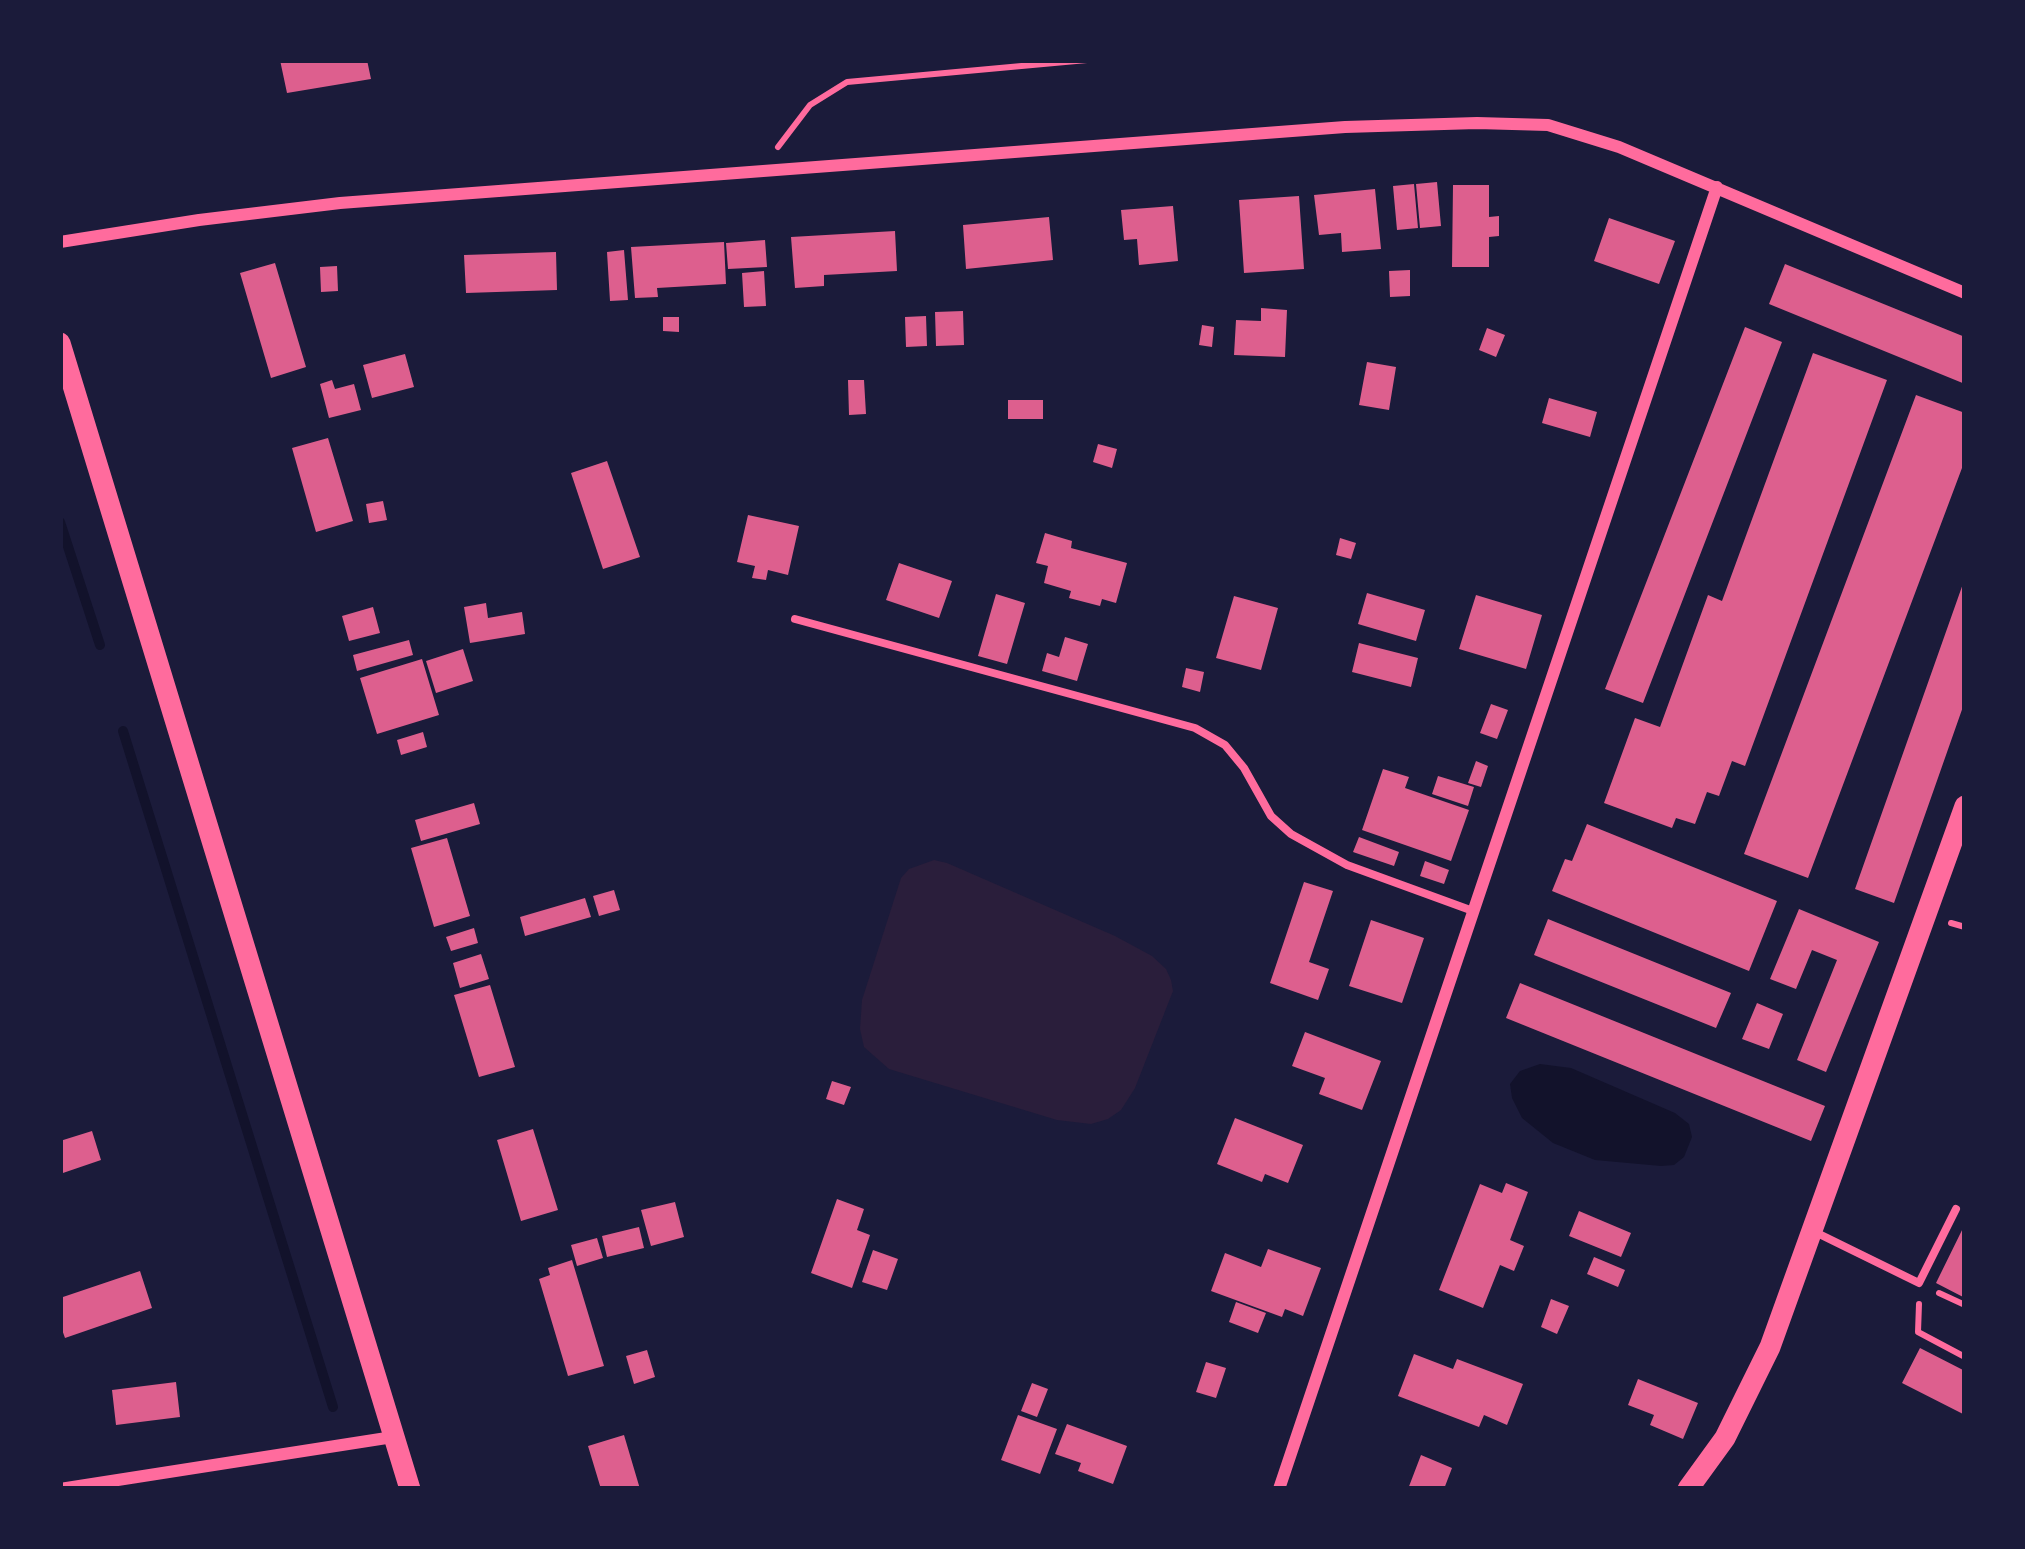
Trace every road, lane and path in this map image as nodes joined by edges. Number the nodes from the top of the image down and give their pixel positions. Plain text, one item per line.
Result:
1 (1087, 60) edge
2 (757, 174) junction
3 (1717, 187) junction
4 (60, 242) edge
5 (1965, 293) edge
6 (60, 343) edge
7 (795, 619) dead end
8 (1965, 806) edge
9 (1473, 911) junction
10 (1955, 1209) dead end
11 (1811, 1230) junction
12 (1918, 1332) dead end
13 (1965, 1357) edge
14 (393, 1437) junction
15 (60, 1489) edge
16 (410, 1489) edge
17 (1279, 1489) edge
18 (1688, 1489) edge

1 - 2 path
2 - 3 street
2 - 4 street
3 - 5 street
3 - 9 street
6 - 14 main road
7 - 9 lane
8 - 11 main road
9 - 17 street
10 - 11 lane
11 - 18 main road
12 - 13 path
14 - 15 street
14 - 16 main road

